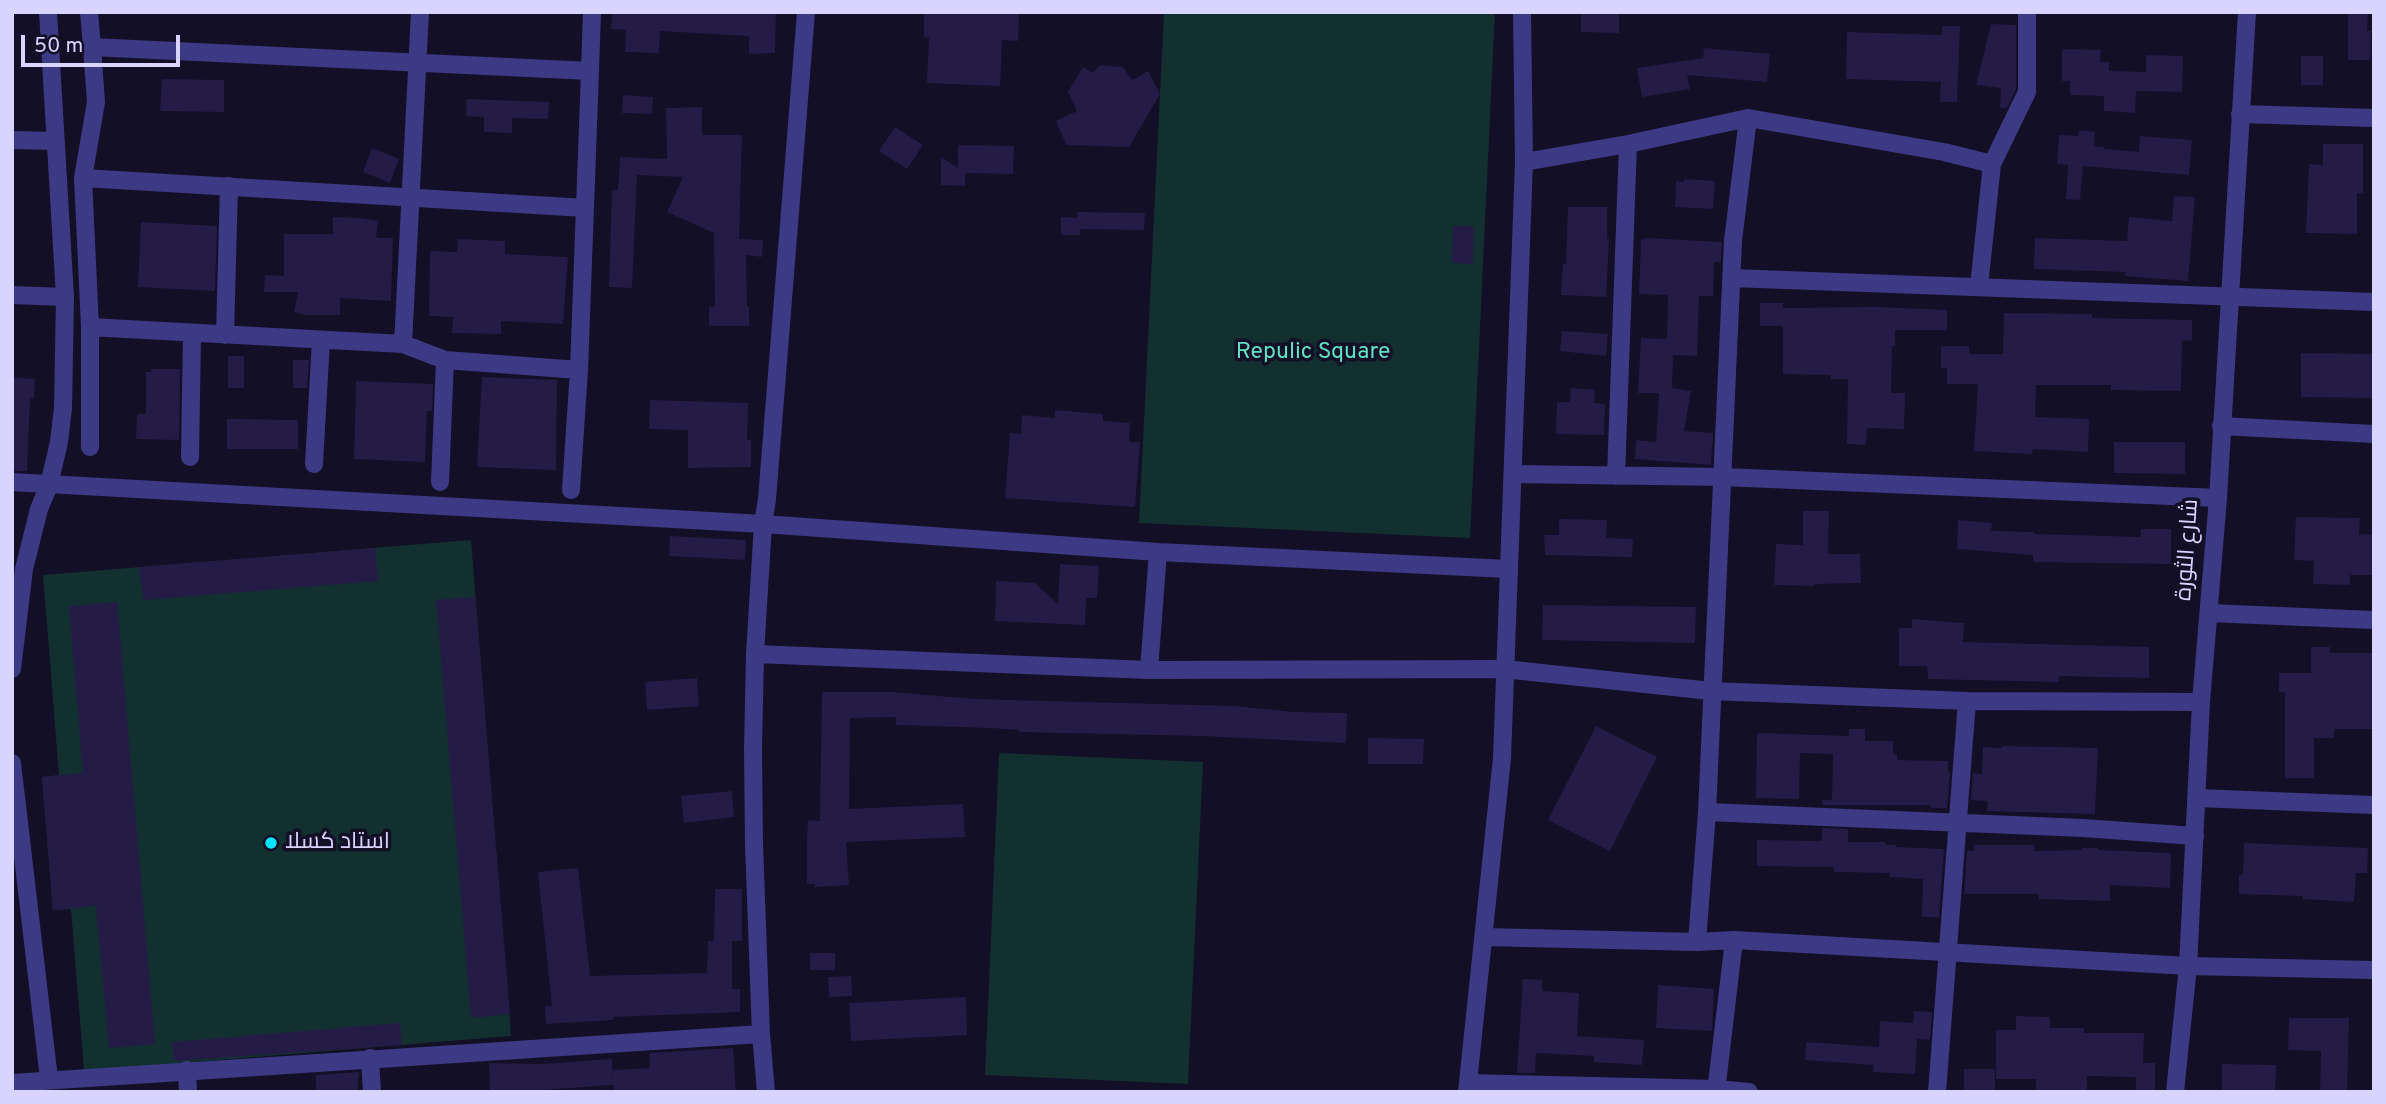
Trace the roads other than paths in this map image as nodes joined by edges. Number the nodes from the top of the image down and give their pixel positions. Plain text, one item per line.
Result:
1 (48, 12) edge
2 (89, 12) edge
3 (421, 12) edge
4 (592, 12) edge
5 (806, 12) edge
6 (1522, 12) edge
7 (2027, 12) edge
8 (2247, 12) edge
9 (92, 47) junction
10 (418, 63) junction
11 (590, 71) junction
12 (2240, 114) junction
13 (1748, 118) junction
14 (2374, 118) edge
15 (12, 140) edge
16 (54, 141) junction
17 (1628, 144) junction
18 (1524, 162) junction
19 (1992, 164) junction
20 (83, 178) junction
21 (229, 186) junction
22 (411, 197) junction
23 (585, 208) junction
24 (1732, 278) junction
25 (1979, 286) junction
26 (12, 295) edge
27 (65, 297) junction
28 (2230, 297) junction
29 (2374, 302) edge
30 (90, 327) junction
31 (192, 333) junction
32 (225, 335) junction
33 (321, 341) junction
34 (403, 344) junction
35 (445, 360) junction
36 (579, 370) junction
37 (2221, 426) junction
38 (2374, 434) edge
39 (90, 447) dead end
40 (190, 457) dead end
41 (314, 464) dead end
42 (1513, 474) junction
43 (1616, 477) junction
44 (1723, 477) junction
45 (12, 482) edge
46 (440, 482) dead end
47 (49, 485) junction
48 (570, 490) dead end
49 (2218, 498) junction
50 (763, 524) junction
51 (1158, 552) junction
52 (1508, 569) junction
53 (2209, 612) junction
54 (2374, 620) edge
55 (755, 654) junction
56 (13, 657) edge
57 (1504, 669) junction
58 (1149, 670) junction
59 (1711, 691) junction
60 (1966, 701) junction
61 (2201, 702) junction
62 (12, 763) edge
63 (2197, 799) junction
64 (2374, 805) edge
65 (1707, 811) junction
66 (1959, 824) junction
67 (2195, 836) junction
68 (1484, 937) junction
69 (1734, 940) junction
70 (1697, 942) junction
71 (1949, 951) junction
72 (2188, 966) junction
73 (2374, 970) edge
74 (761, 1034) junction
75 (370, 1058) junction
76 (187, 1070) junction
77 (49, 1079) junction
78 (12, 1083) edge
79 (81, 1084) edge
80 (1468, 1087) edge
81 (1716, 1090) edge
82 (188, 1092) edge
83 (372, 1092) edge
84 (766, 1092) edge
85 (1749, 1092) edge
86 (1937, 1092) edge
87 (2175, 1092) edge

1 - 16 street
2 - 9 street
3 - 10 street
4 - 11 street
5 - 50 street
6 - 18 street
7 - 19 street
8 - 12 street, شارع الثورة
9 - 10 street
9 - 20 street
10 - 11 street
10 - 22 street
11 - 23 street
12 - 14 street
12 - 28 street, شارع الثورة
13 - 17 street
13 - 19 street
13 - 24 street
15 - 16 street
16 - 27 street
17 - 18 street
17 - 43 street
18 - 42 street
19 - 25 street
20 - 21 street
20 - 30 street
21 - 22 street
21 - 32 street
22 - 23 street
22 - 34 street
23 - 36 street
24 - 25 street
24 - 44 street
25 - 28 street
26 - 27 street
27 - 47 street
28 - 29 street
28 - 37 street, شارع الثورة
30 - 31 street
30 - 39 street
31 - 32 street
31 - 40 street
32 - 33 street
33 - 34 street
33 - 41 street
34 - 35 street
35 - 36 street
35 - 46 street
36 - 48 street
37 - 38 street
37 - 49 street, شارع الثورة
42 - 43 street
42 - 52 street
43 - 44 street
44 - 49 street
44 - 59 street
45 - 47 street
47 - 50 street
47 - 56 street
49 - 53 street, شارع الثورة
50 - 51 street
50 - 55 street
51 - 52 street
51 - 58 street
52 - 57 street
53 - 54 street
53 - 61 street, شارع الثورة
55 - 58 street
55 - 74 street
57 - 58 street
57 - 59 street
57 - 68 street
59 - 60 street
59 - 65 street
60 - 61 street
60 - 66 street
61 - 63 street, شارع الثورة
62 - 77 street
63 - 64 street
63 - 67 street, شارع الثورة
65 - 66 street
65 - 70 street
66 - 67 street
66 - 71 street
67 - 72 street, شارع الثورة
68 - 70 street
68 - 80 street
69 - 70 street
69 - 71 street
69 - 81 street
71 - 72 street
71 - 86 street
72 - 73 street
72 - 87 street, شارع الثورة
74 - 75 street
74 - 84 street
75 - 76 street
75 - 83 street
76 - 79 street
76 - 82 street
77 - 78 street
77 - 79 street
80 - 81 street
81 - 85 street

